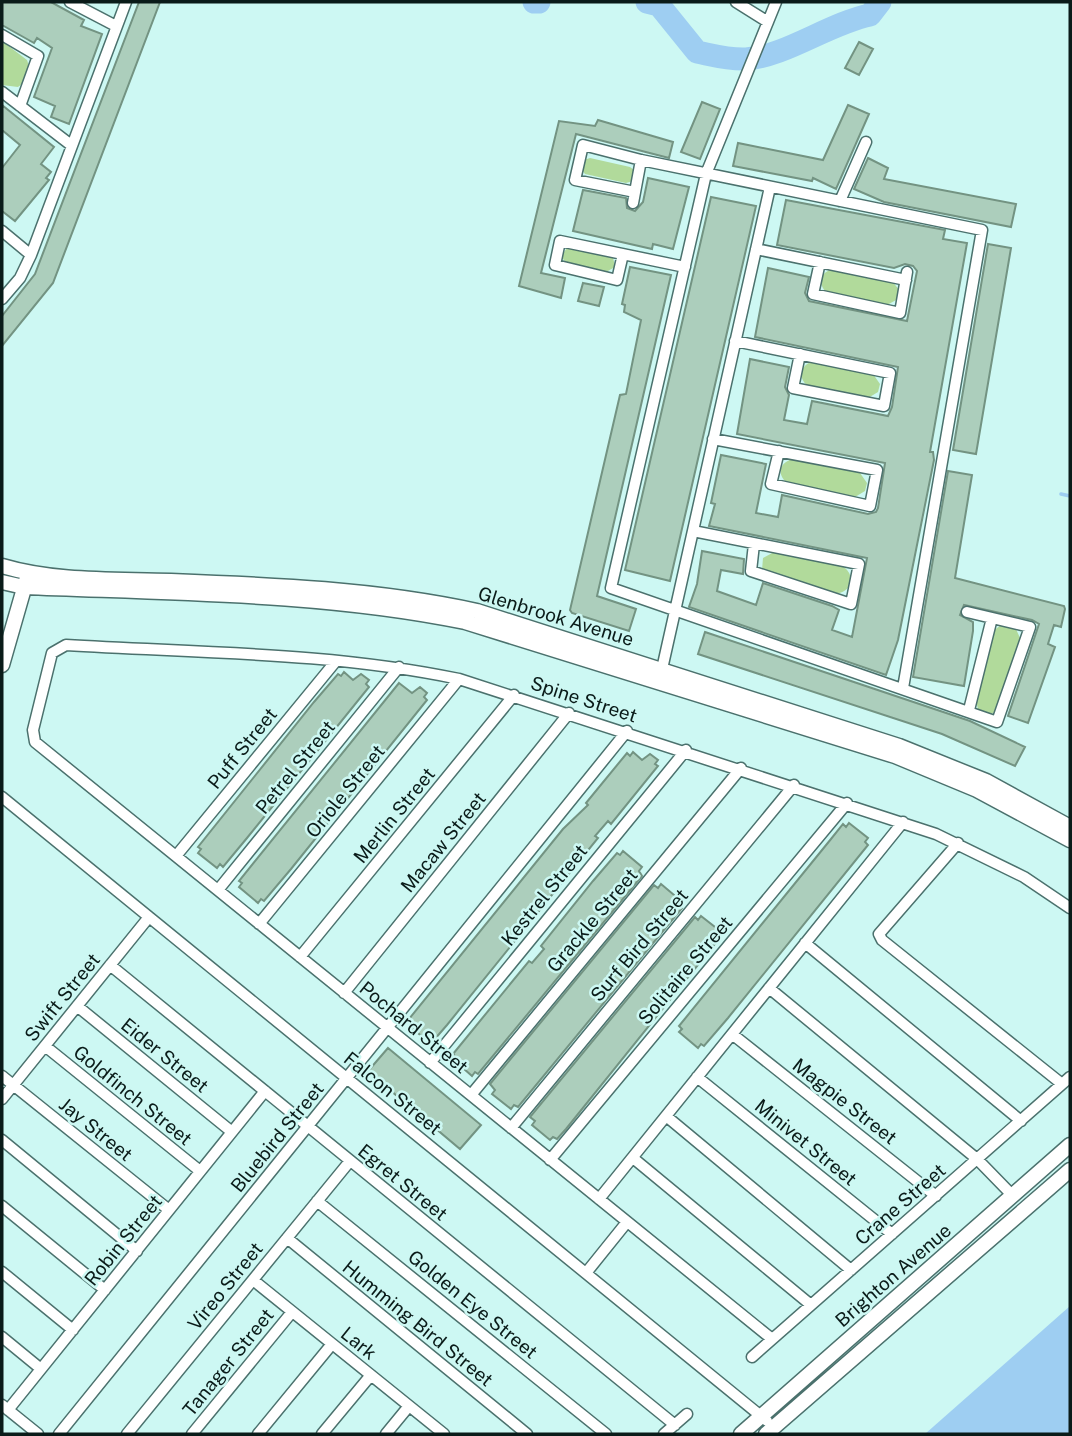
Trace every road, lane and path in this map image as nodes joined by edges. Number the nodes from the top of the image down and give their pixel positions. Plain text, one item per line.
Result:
1 (70, 2) edge
2 (126, 2) edge
3 (736, 2) edge
4 (776, 2) edge
5 (768, 22) junction
6 (116, 26) junction
7 (2, 35) edge
8 (2, 92) edge
9 (20, 106) junction
10 (866, 142) dead end
11 (71, 145) junction
12 (641, 160) junction
13 (706, 174) junction
14 (770, 187) junction
15 (840, 201) junction
16 (2, 231) edge
17 (756, 249) junction
18 (623, 254) junction
19 (31, 255) junction
20 (820, 262) junction
21 (685, 267) junction
22 (2, 299) edge
23 (735, 341) junction
24 (800, 354) junction
25 (713, 439) junction
26 (779, 451) junction
27 (693, 531) junction
28 (754, 544) junction
29 (2, 573) edge
30 (28, 573) junction
31 (24, 587) junction
32 (675, 610) junction
33 (967, 612) dead end
34 (992, 618) junction
35 (336, 661) junction
36 (2, 664) edge
37 (399, 667) junction
38 (662, 669) junction
39 (459, 679) junction
40 (903, 688) junction
41 (514, 695) junction
42 (969, 710) junction
43 (569, 712) junction
44 (627, 731) junction
45 (35, 742) joint
46 (686, 750) junction
47 (741, 768) junction
48 (794, 785) junction
49 (2, 796) edge
50 (847, 803) junction
51 (903, 822) junction
52 (1070, 827) edge
53 (1070, 840) edge
54 (958, 843) junction
55 (176, 856) junction
56 (218, 890) junction
57 (1070, 908) edge
58 (149, 916) junction
59 (259, 924) junction
60 (805, 943) junction
61 (300, 957) junction
62 (110, 965) junction
63 (769, 988) junction
64 (344, 993) junction
65 (77, 1006) junction
66 (387, 1028) junction
67 (732, 1034) junction
68 (45, 1046) junction
69 (430, 1063) junction
70 (2, 1076) edge
71 (698, 1077) junction
72 (347, 1078) junction
73 (1066, 1081) edge
74 (13, 1085) junction
75 (265, 1091) junction
76 (471, 1095) junction
77 (2, 1099) edge
78 (666, 1116) junction
79 (1021, 1121) junction
80 (308, 1126) junction
81 (511, 1128) junction
82 (232, 1132) junction
83 (2, 1140) edge
84 (1070, 1145) edge
85 (633, 1158) junction
86 (977, 1159) junction
87 (550, 1160) junction
88 (350, 1161) junction
89 (1070, 1170) edge
90 (200, 1171) junction
91 (936, 1196) junction
92 (1013, 1196) junction
93 (599, 1199) junction
94 (317, 1200) junction
95 (2, 1206) edge
96 (169, 1210) junction
97 (627, 1222) junction
98 (892, 1234) junction
99 (286, 1238) junction
100 (136, 1251) junction
101 (851, 1270) junction
102 (2, 1272) edge
103 (586, 1273) junction
104 (253, 1280) junction
105 (105, 1290) junction
106 (811, 1306) junction
107 (292, 1312) junction
108 (73, 1330) junction
109 (2, 1337) edge
110 (772, 1339) junction
111 (332, 1344) junction
112 (752, 1357) dead end
113 (41, 1369) junction
114 (371, 1375) junction
115 (409, 1406) junction
116 (5, 1407) edge
117 (687, 1414) dead end
118 (762, 1416) junction
119 (674, 1425) junction
120 (769, 1431) edge
121 (38, 1434) edge
122 (60, 1434) edge
123 (127, 1434) edge
124 (192, 1434) edge
125 (258, 1434) edge
126 (322, 1434) edge
127 (386, 1434) edge
128 (444, 1434) edge
129 (527, 1434) edge
130 (606, 1434) edge
131 (664, 1434) edge
132 (741, 1434) edge

1 - 6 street
2 - 6 street
3 - 5 street
4 - 5 street
5 - 13 street
6 - 11 street
7 - 9 street
8 - 9 street
9 - 11 street
10 - 15 street
11 - 19 street
12 - 12 street
12 - 13 street
13 - 14 street
13 - 21 street
14 - 15 street
14 - 17 street
15 - 40 street
16 - 19 street
17 - 20 street
17 - 23 street
18 - 18 street
18 - 21 street
19 - 22 street
20 - 20 street
21 - 32 street
23 - 24 street
23 - 25 street
24 - 24 street
25 - 26 street
25 - 27 street
26 - 26 street
27 - 28 street
27 - 32 street
28 - 28 street
29 - 30 street, Glenbrook Avenue
29 - 31 street, Glenbrook Avenue
30 - 31 street
30 - 38 street, Glenbrook Avenue
31 - 36 street
31 - 53 street, Glenbrook Avenue
32 - 38 street
32 - 40 street
33 - 34 street
34 - 42 street
34 - 42 street
35 - 37 street, Spine Street
35 - 45 street, Spine Street
35 - 55 street, Puff Street
37 - 39 street, Spine Street
37 - 56 street, Petrel Street
38 - 52 street, Glenbrook Avenue
39 - 41 street, Spine Street
39 - 59 street, Oriole Street
40 - 42 street
41 - 43 street, Spine Street
41 - 61 street, Merlin Street
43 - 44 street, Spine Street
43 - 64 street, Macaw Street
44 - 46 street, Spine Street
44 - 66 street, Bluebird Street
45 - 55 street, Pochard Street
46 - 47 street, Spine Street
46 - 69 street, Kestrel Street
47 - 48 street, Spine Street
47 - 76 street, Grackle Street
48 - 50 street, Spine Street
48 - 81 street, Surf Bird Street
49 - 58 street, Falcon Street
50 - 51 street, Spine Street
50 - 87 street, Solitaire Street
51 - 54 street, Spine Street
51 - 60 street
54 - 57 street, Spine Street
54 - 73 street
55 - 56 street, Pochard Street
56 - 59 street, Pochard Street
58 - 62 street, Swift Street
58 - 72 street, Falcon Street
59 - 61 street, Pochard Street
60 - 63 street
60 - 79 street
61 - 64 street, Pochard Street
62 - 65 street, Swift Street
62 - 75 street, Egret Street
63 - 67 street
63 - 86 street
64 - 66 street, Pochard Street
65 - 68 street, Swift Street
65 - 82 street, Eider Street
66 - 69 street, Pochard Street
66 - 72 street, Bluebird Street
67 - 71 street
67 - 91 street, Magpie Street
68 - 74 street, Swift Street
68 - 90 street, Goldfinch Street
69 - 76 street, Pochard Street
70 - 74 street, Jay Street
71 - 78 street
71 - 98 street, Minivet Street
72 - 80 street, Bluebird Street
72 - 103 street, Falcon Street
73 - 79 street, Crane Street
74 - 77 street, Swift Street
74 - 96 street, Jay Street
75 - 80 street, Egret Street
75 - 82 street, Robin Street
76 - 81 street, Pochard Street
78 - 85 street
78 - 101 street
79 - 86 street, Crane Street
80 - 88 street, Egret Street
80 - 122 street, Bluebird Street
81 - 87 street, Pochard Street
82 - 90 street, Robin Street
83 - 100 street
84 - 92 street, Brighton Avenue
85 - 93 street
85 - 106 street
86 - 91 street, Crane Street
86 - 92 street
87 - 93 street, Pochard Street
88 - 94 street, Vireo Street
88 - 119 street, Egret Street
89 - 120 street, Brighton Avenue
90 - 96 street, Robin Street
91 - 98 street, Crane Street
92 - 118 street, Brighton Avenue
93 - 97 street, Pochard Street
94 - 99 street, Vireo Street
94 - 130 street, Golden Eye Street
95 - 105 street
96 - 100 street, Robin Street
97 - 103 street
97 - 110 street, Pochard Street
98 - 101 street, Crane Street
99 - 104 street, Vireo Street
99 - 129 street, Humming Bird Street
100 - 105 street, Robin Street
101 - 106 street, Crane Street
102 - 108 street
103 - 118 street, Falcon Street
104 - 107 street, Lark
104 - 123 street, Vireo Street
105 - 108 street, Robin Street
106 - 110 street, Crane Street
107 - 111 street, Lark
107 - 124 street, Tanager Street
108 - 113 street, Robin Street
109 - 113 street
110 - 112 street, Crane Street
111 - 114 street, Lark
111 - 125 street
113 - 116 street, Robin Street
114 - 115 street, Lark
114 - 126 street
115 - 127 street
115 - 128 street, Lark
116 - 121 street
117 - 119 street
118 - 120 street, Falcon Street
118 - 132 street, Brighton Avenue
119 - 131 street

